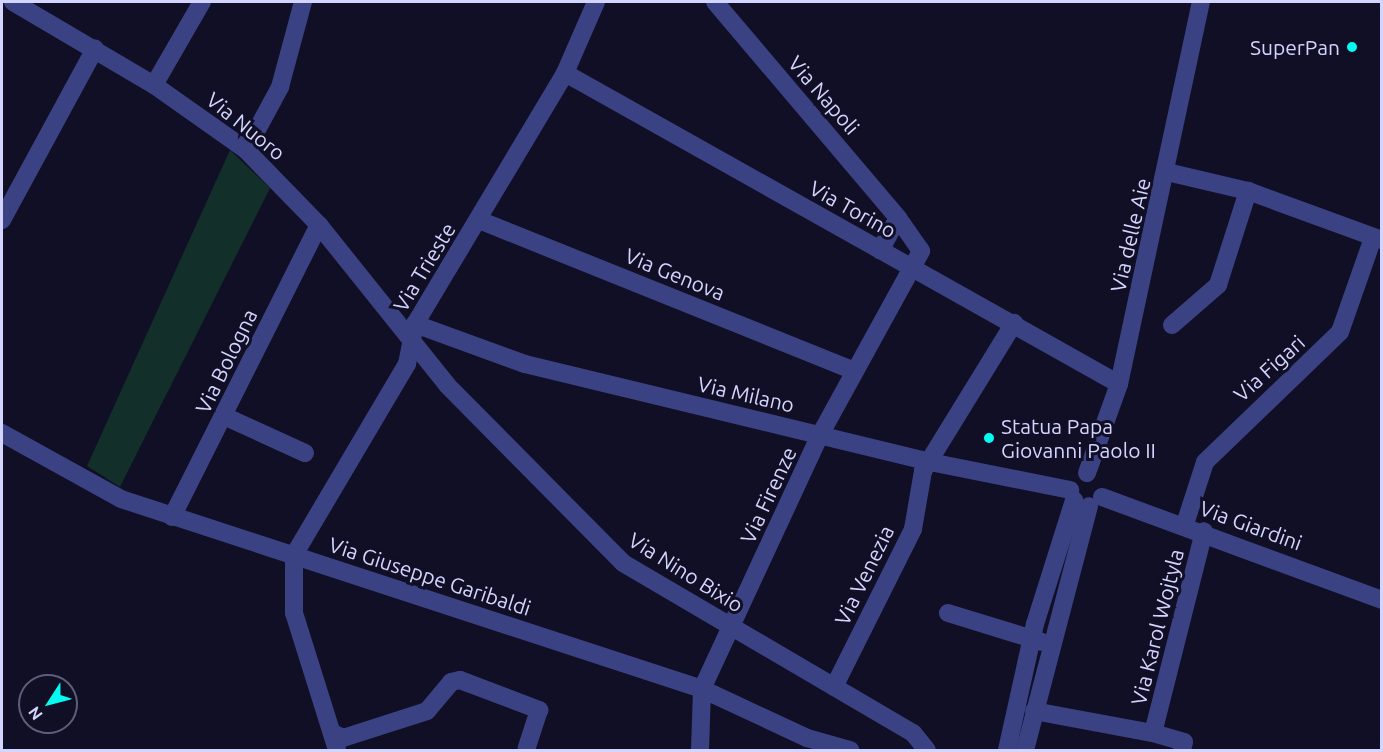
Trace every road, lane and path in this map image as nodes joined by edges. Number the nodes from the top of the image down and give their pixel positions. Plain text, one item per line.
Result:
1 (13, 2) edge
2 (202, 2) edge
3 (303, 2) edge
4 (596, 2) edge
5 (714, 2) edge
6 (1201, 2) edge
7 (39, 8) edge
8 (95, 49) junction
9 (565, 73) junction
10 (154, 85) junction
11 (246, 150) junction
12 (1167, 172) junction
13 (1248, 191) junction
14 (898, 218) junction
15 (2, 220) edge
16 (479, 220) junction
17 (319, 225) junction
18 (1377, 239) edge
19 (880, 250) junction
20 (914, 270) junction
21 (1014, 323) junction
22 (1172, 325) dead end
23 (412, 330) junction
24 (855, 370) junction
25 (1119, 384) junction
26 (224, 416) junction
27 (2, 434) edge
28 (820, 435) junction
29 (305, 453) dead end
30 (930, 462) junction
31 (1088, 473) junction
32 (1084, 498) junction
33 (172, 517) junction
34 (1185, 524) junction
35 (1204, 531) junction
36 (294, 555) junction
37 (1382, 600) edge
38 (948, 613) dead end
39 (731, 627) junction
40 (1041, 642) junction
41 (834, 687) junction
42 (702, 689) junction
43 (1034, 711) junction
44 (1153, 733) junction
45 (335, 742) edge
46 (527, 748) dead end
47 (700, 750) edge
48 (850, 750) edge
49 (927, 750) edge
50 (1008, 750) edge
51 (1025, 750) edge
52 (1182, 750) edge

1 - 7 street, Via Nuoro
2 - 10 street
3 - 11 street
4 - 9 street, Via Trieste
5 - 14 street, Via Napoli
6 - 12 street, Via delle Aie
7 - 8 street, Via Nuoro
8 - 10 street, Via Nuoro
8 - 15 street
9 - 16 street, Via Trieste
9 - 19 street, Via Torino
10 - 11 street, Via Nuoro
11 - 17 street, Via Nuoro
12 - 13 street
12 - 25 street, Via delle Aie
13 - 18 street
13 - 22 street
14 - 19 street
14 - 20 street, Via Napoli
16 - 23 street, Via Trieste
16 - 24 street, Via Genova
17 - 23 street, Via Nuoro
17 - 26 street, Via Bologna
18 - 34 street, Via Figari
19 - 20 street, Via Torino
20 - 21 street, Via Torino
20 - 24 street, Via Firenze
21 - 25 street, Via Torino
21 - 30 street, Via Venezia
23 - 28 street, Via Milano
23 - 36 street, Via Trieste
23 - 39 street, Via Nino Bixio
24 - 28 street, Via Firenze
25 - 31 street, Via delle Aie
26 - 29 street
26 - 33 street, Via Bologna
27 - 33 street, Via Giuseppe Garibaldi
28 - 30 street, Via Milano
28 - 39 street, Via Firenze
30 - 32 street, Via Milano
30 - 41 street, Via Venezia
31 - 32 street
31 - 32 street
32 - 34 street, Via Giardini
32 - 40 street
33 - 36 street, Via Giuseppe Garibaldi
34 - 35 street, Via Giardini
35 - 37 street, Via Giardini
35 - 44 street, Via Karol Wojtyla
36 - 42 street, Via Giuseppe Garibaldi
36 - 45 street
38 - 40 street
39 - 41 street, Via Nino Bixio
39 - 42 street, Via Firenze
40 - 43 street
40 - 50 street
41 - 49 street, Via Nino Bixio
42 - 47 street, Via Firenze
42 - 48 street, Via Giuseppe Garibaldi
43 - 44 street, Via Karol Wojtyla
43 - 51 street
44 - 52 street, Via Karol Wojtyla
45 - 46 street

